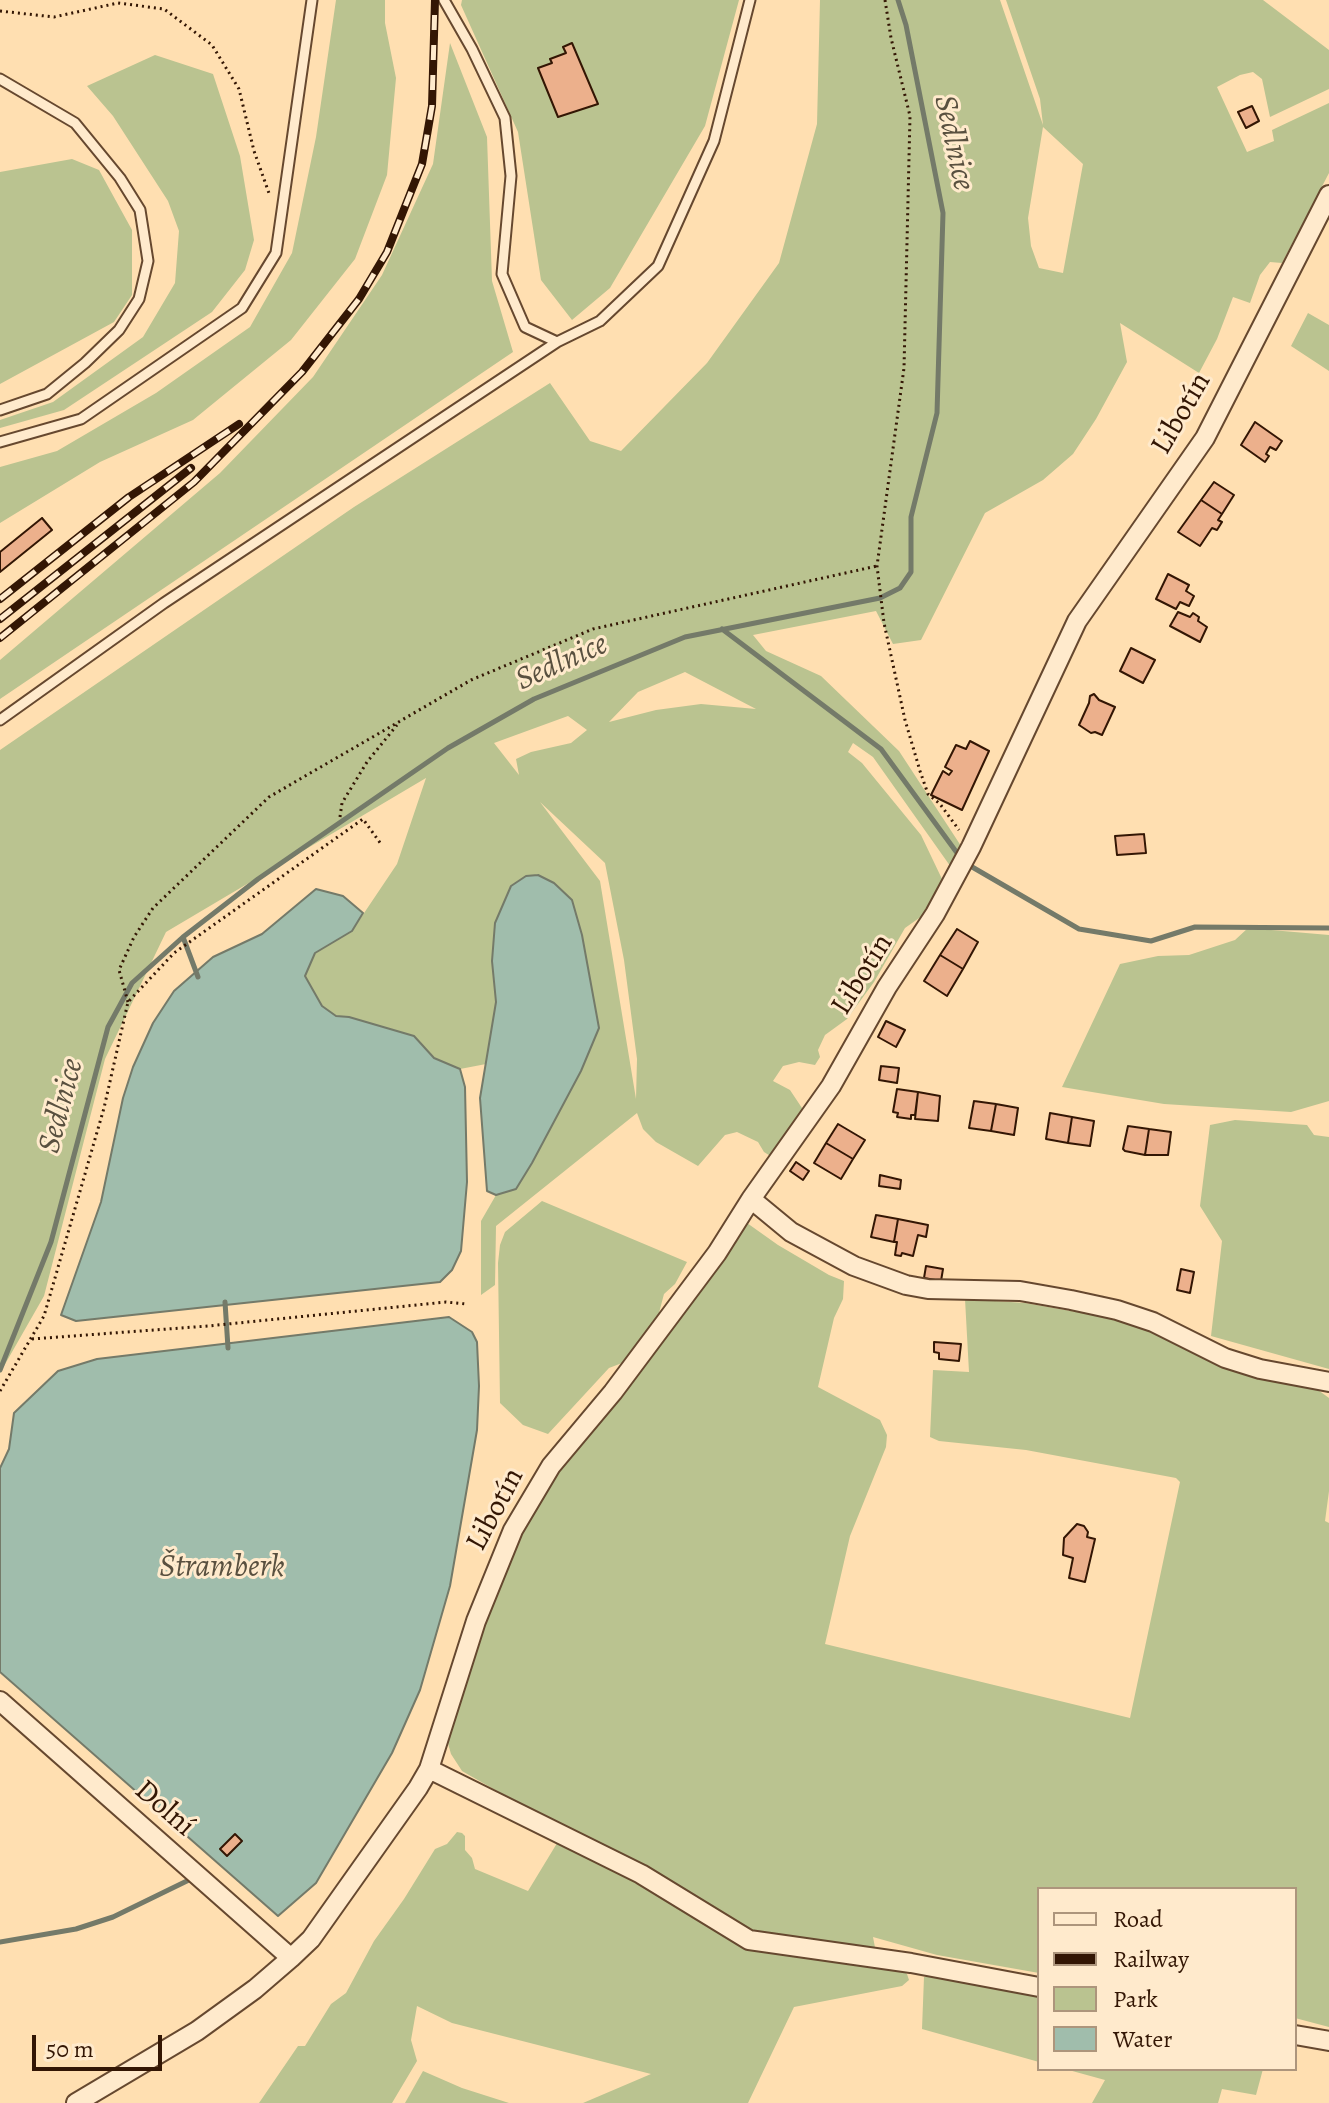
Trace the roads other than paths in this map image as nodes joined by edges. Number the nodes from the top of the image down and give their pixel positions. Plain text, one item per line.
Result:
1 (312, 0) edge
2 (444, 0) edge
3 (750, 0) edge
4 (0, 79) edge
5 (1329, 195) edge
6 (557, 342) junction
7 (0, 410) edge
8 (0, 442) edge
9 (0, 720) edge
10 (751, 1199) junction
11 (1329, 1382) edge
12 (0, 1701) edge
13 (429, 1769) junction
14 (291, 1958) junction
15 (1037, 1987) edge
16 (1297, 2035) edge
17 (1329, 2041) edge
18 (76, 2103) edge

1 - 8 lane
2 - 6 lane
3 - 6 lane
4 - 7 lane
5 - 10 street, Libotín
6 - 9 lane
10 - 11 street
10 - 13 street, Libotín
12 - 14 street, Dolní
13 - 14 street, Libotín
13 - 15 street
14 - 18 street, Libotín
16 - 17 street

